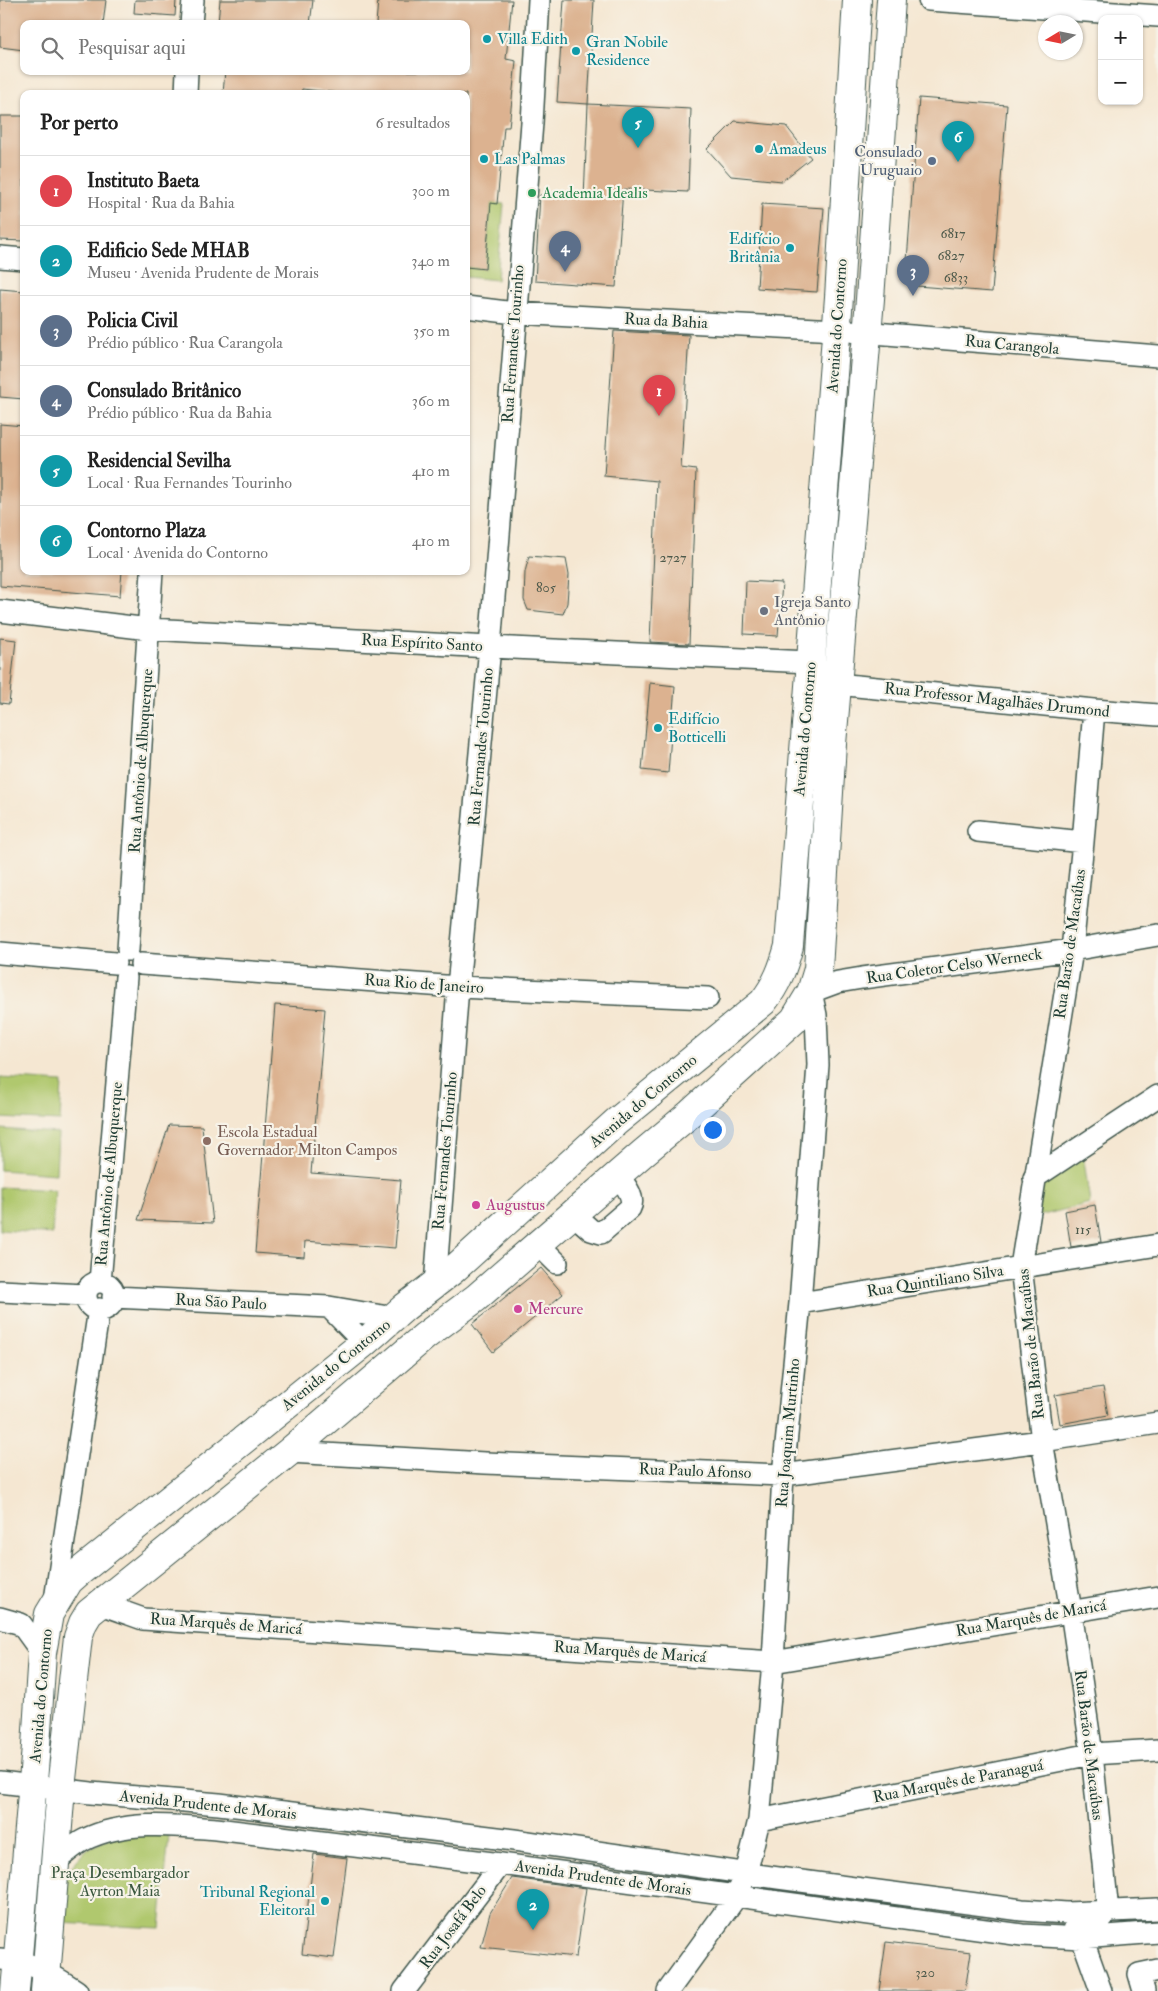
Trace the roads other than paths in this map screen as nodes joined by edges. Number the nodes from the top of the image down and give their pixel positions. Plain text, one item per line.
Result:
1 (193, 0) edge
2 (539, 0) edge
3 (857, 0) edge
4 (891, 0) edge
5 (929, 0) edge
6 (1158, 16) edge
7 (191, 20) edge
8 (187, 75) edge
9 (186, 90) edge
10 (0, 257) edge
11 (20, 259) edge
12 (470, 307) edge
13 (516, 313) junction
14 (836, 330) junction
15 (866, 334) junction
16 (1158, 356) edge
17 (152, 575) edge
18 (0, 611) edge
19 (149, 628) junction
20 (490, 647) junction
21 (810, 662) junction
22 (837, 684) junction
23 (1094, 710) junction
24 (1158, 715) edge
25 (978, 831) dead end
26 (1084, 842) junction
27 (1158, 935) edge
28 (788, 946) junction
29 (1072, 950) junction
30 (0, 954) edge
31 (128, 964) junction
32 (458, 987) junction
33 (811, 992) junction
34 (708, 998) dead end
35 (1158, 1096) edge
36 (1034, 1178) junction
37 (538, 1244) junction
38 (1158, 1244) edge
39 (557, 1263) dead end
40 (1021, 1267) junction
41 (435, 1285) junction
42 (0, 1291) edge
43 (100, 1296) junction
44 (800, 1303) junction
45 (330, 1307) junction
46 (394, 1318) junction
47 (364, 1343) junction
48 (1158, 1423) edge
49 (1042, 1442) junction
50 (288, 1452) junction
51 (783, 1475) junction
52 (1158, 1597) edge
53 (100, 1604) junction
54 (54, 1605) junction
55 (1071, 1611) junction
56 (2, 1619) edge
57 (42, 1652) junction
58 (773, 1662) junction
59 (1158, 1750) edge
60 (1092, 1754) junction
61 (0, 1782) edge
62 (32, 1784) junction
63 (61, 1788) junction
64 (759, 1820) junction
65 (56, 1861) junction
66 (501, 1864) junction
67 (746, 1874) junction
68 (736, 1897) junction
69 (1158, 1908) edge
70 (1108, 1912) junction
71 (1067, 1913) junction
72 (1158, 1932) edge
73 (1082, 1938) junction
74 (9, 1959) edge
75 (1158, 1970) edge
76 (46, 1981) edge
77 (15, 1991) edge
78 (77, 1991) edge
79 (404, 1991) edge
80 (668, 1991) edge
81 (1101, 1991) edge
82 (1144, 1991) edge

1 - 7 street
2 - 13 street, Rua Fernandes Tourinho
3 - 14 main road, Avenida do Contorno
4 - 15 main road, Avenida do Contorno
5 - 6 street
8 - 9 street
10 - 11 street
12 - 13 street, Rua da Bahia
13 - 14 street, Rua da Bahia
13 - 20 street, Rua Fernandes Tourinho
14 - 15 street, Rua da Bahia
14 - 21 main road, Avenida do Contorno
15 - 16 street, Rua Carangola
15 - 22 main road, Avenida do Contorno
17 - 19 street, Rua Antônio de Albuquerque
18 - 19 street, Rua Espírito Santo
19 - 20 street, Rua Espírito Santo
19 - 31 street, Rua Antônio de Albuquerque
20 - 21 street, Rua Espírito Santo
20 - 32 street, Rua Fernandes Tourinho
21 - 22 street
21 - 28 main road, Avenida do Contorno
22 - 23 street, Rua Professor Magalhães Drumond
22 - 33 main road, Avenida do Contorno
23 - 24 street, Rua Professor Magalhães Drumond
23 - 26 street, Rua Barão de Macaúbas
25 - 26 street
26 - 29 street, Rua Barão de Macaúbas
27 - 29 street, Rua Coletor Celso Werneck
28 - 33 main road
28 - 41 main road, Avenida do Contorno
29 - 33 street, Rua Coletor Celso Werneck
29 - 36 street, Rua Barão de Macaúbas
30 - 31 street, Rua Rio de Janeiro
31 - 32 street, Rua Rio de Janeiro
31 - 43 street, Rua Antônio de Albuquerque
32 - 34 street, Rua Rio de Janeiro
32 - 41 street, Rua Fernandes Tourinho
33 - 37 main road, Avenida do Contorno
33 - 44 street, Rua Joaquim Murtinho
35 - 36 street
36 - 40 street, Rua Barão de Macaúbas
37 - 39 street
37 - 50 main road, Avenida do Contorno
38 - 40 street, Rua Quintiliano Silva
40 - 44 street, Rua Quintiliano Silva
40 - 49 street, Rua Barão de Macaúbas
41 - 46 main road, Avenida do Contorno
42 - 43 street, Rua São Paulo
43 - 45 street, Rua São Paulo
43 - 54 street, Rua Antônio de Albuquerque
44 - 51 street, Rua Joaquim Murtinho
45 - 46 street, Rua São Paulo
45 - 47 street
46 - 47 main road, Avenida do Contorno
47 - 54 main road, Avenida do Contorno
48 - 49 street, Rua Paulo Afonso
49 - 51 street, Rua Paulo Afonso
49 - 55 street, Rua Barão de Macaúbas
50 - 51 street, Rua Paulo Afonso
50 - 53 main road, Avenida do Contorno
51 - 58 street, Rua Joaquim Murtinho
52 - 55 street, Rua Marquês de Maricá
53 - 58 street, Rua Marquês de Maricá
53 - 63 main road, Avenida do Contorno
54 - 57 main road, Avenida do Contorno
55 - 58 street, Rua Marquês de Maricá
55 - 60 street, Rua Barão de Macaúbas
56 - 57 street
57 - 62 main road, Avenida do Contorno
58 - 64 street, Rua Joaquim Murtinho
59 - 60 street, Rua Marquês de Paranaguá
60 - 64 street, Rua Marquês de Paranaguá
60 - 70 street, Rua Barão de Macaúbas
61 - 62 street, Avenida Prudente de Morais
62 - 63 street, Avenida Prudente de Morais
62 - 74 main road, Avenida do Contorno
63 - 65 main road, Avenida do Contorno
63 - 67 street, Avenida Prudente de Morais
64 - 67 street, Rua Joaquim Murtinho
65 - 66 street, Avenida Prudente de Morais
65 - 76 main road, Avenida do Contorno
66 - 68 street, Avenida Prudente de Morais
66 - 79 street, Rua Josafá Belo
67 - 68 street, Rua Joaquim Murtinho
67 - 71 street, Avenida Prudente de Morais
68 - 73 street, Avenida Prudente de Morais
68 - 80 street, Rua Joaquim Murtinho
69 - 70 street, Avenida Prudente de Morais
70 - 71 street, Avenida Prudente de Morais
70 - 73 street
71 - 73 street
72 - 73 street, Avenida Prudente de Morais
73 - 81 street
74 - 76 street
74 - 77 main road, Avenida do Contorno
75 - 82 street
76 - 78 street

